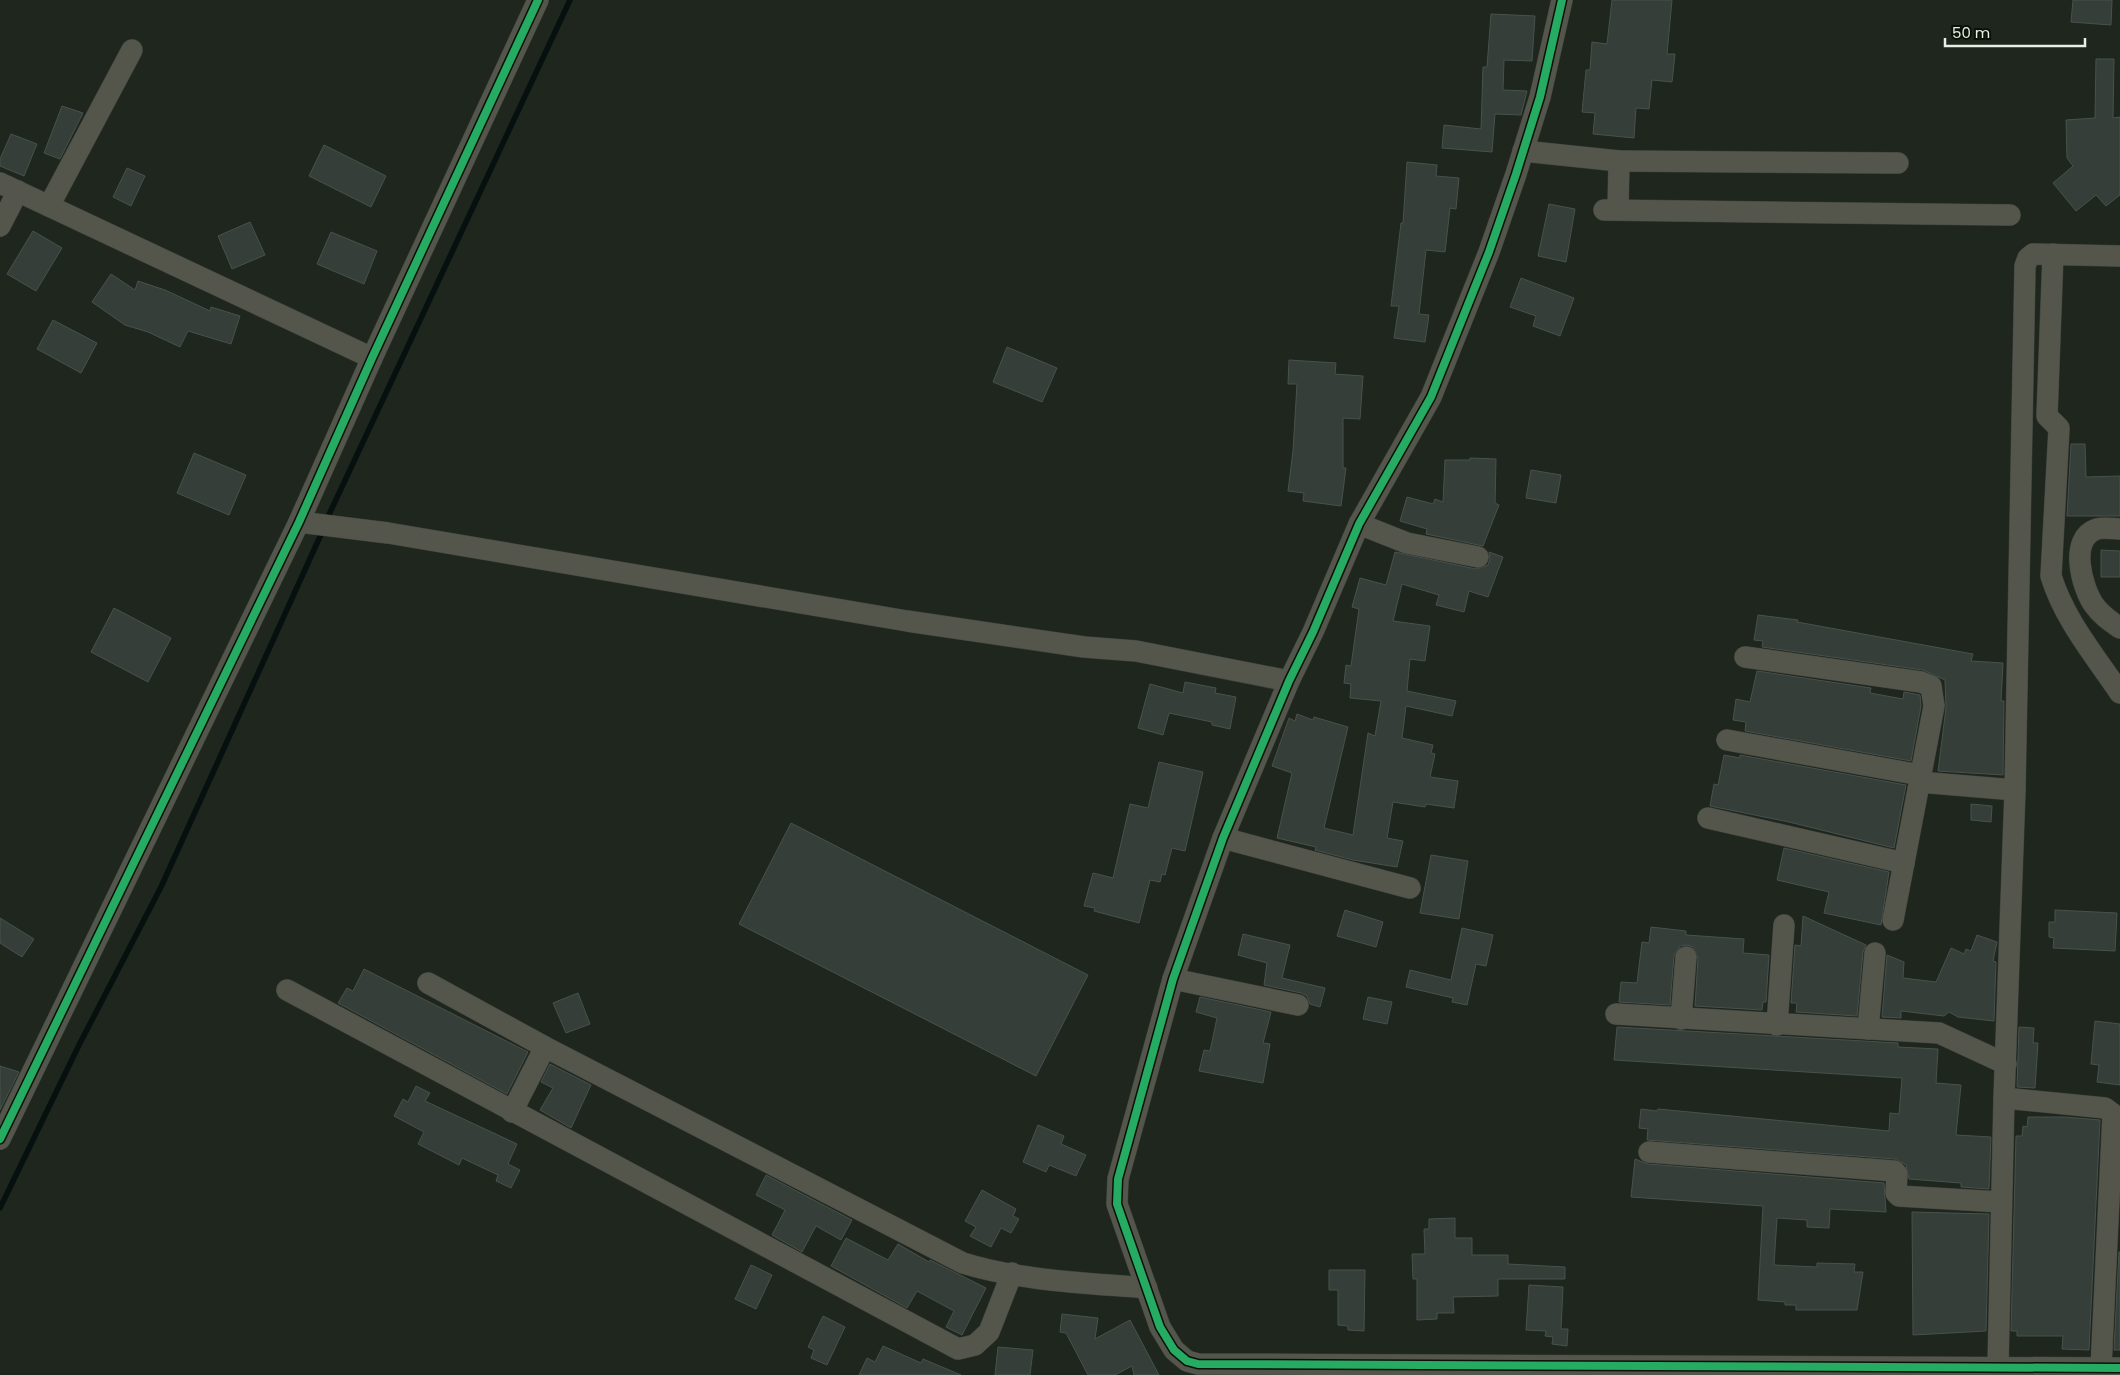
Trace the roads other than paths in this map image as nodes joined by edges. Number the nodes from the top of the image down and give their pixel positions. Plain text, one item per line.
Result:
1 (538, 0) edge
2 (1562, 0) edge
3 (132, 50) dead end
4 (1523, 151) junction
5 (1619, 161) junction
6 (1898, 163) dead end
7 (9, 187) edge
8 (49, 206) junction
9 (2010, 215) dead end
10 (0, 226) edge
11 (2045, 254) junction
12 (2120, 256) edge
13 (372, 358) junction
14 (312, 523) junction
15 (1359, 524) junction
16 (2120, 529) edge
17 (1478, 557) dead end
18 (2120, 628) edge
19 (1746, 657) dead end
20 (1289, 681) junction
21 (2120, 693) edge
22 (1728, 740) dead end
23 (1919, 778) junction
24 (2015, 790) junction
25 (1708, 818) dead end
26 (1223, 838) junction
27 (1904, 863) junction
28 (1410, 888) dead end
29 (1893, 920) dead end
30 (1784, 926) dead end
31 (1875, 953) dead end
32 (1686, 957) dead end
33 (1173, 979) junction
34 (428, 984) dead end
35 (287, 990) dead end
36 (1298, 1005) dead end
37 (1616, 1014) dead end
38 (1681, 1019) junction
39 (1777, 1025) junction
40 (1868, 1029) junction
41 (545, 1046) junction
42 (2006, 1064) junction
43 (2004, 1098) junction
44 (512, 1112) junction
45 (0, 1138) edge
46 (1649, 1152) dead end
47 (2002, 1202) junction
48 (1012, 1273) junction
49 (1147, 1288) junction
50 (1998, 1367) junction
51 (1184, 1368) edge
52 (2110, 1368) edge
53 (2077, 1372) edge

1 - 13 street
2 - 4 street
3 - 8 street
4 - 5 street
4 - 15 street
5 - 6 street
5 - 9 street
7 - 8 street
7 - 10 street
8 - 13 street
11 - 12 street
11 - 21 street
11 - 24 street
13 - 14 street
14 - 20 street
14 - 45 street
15 - 17 street
15 - 20 street
16 - 18 street
19 - 23 street
20 - 26 street
22 - 23 street
23 - 24 street
23 - 27 street
24 - 42 street
25 - 27 street
26 - 28 street
26 - 33 street
27 - 29 street
30 - 39 street
31 - 40 street
32 - 38 street
33 - 36 street
33 - 49 street
34 - 41 street
35 - 44 street
37 - 38 street
38 - 39 street
39 - 40 street
40 - 42 street
41 - 44 street
41 - 48 street
42 - 43 street
43 - 47 street
43 - 52 street
44 - 48 street
46 - 47 street
47 - 50 street
48 - 49 street
49 - 51 street
50 - 51 street
50 - 53 street
52 - 53 street

